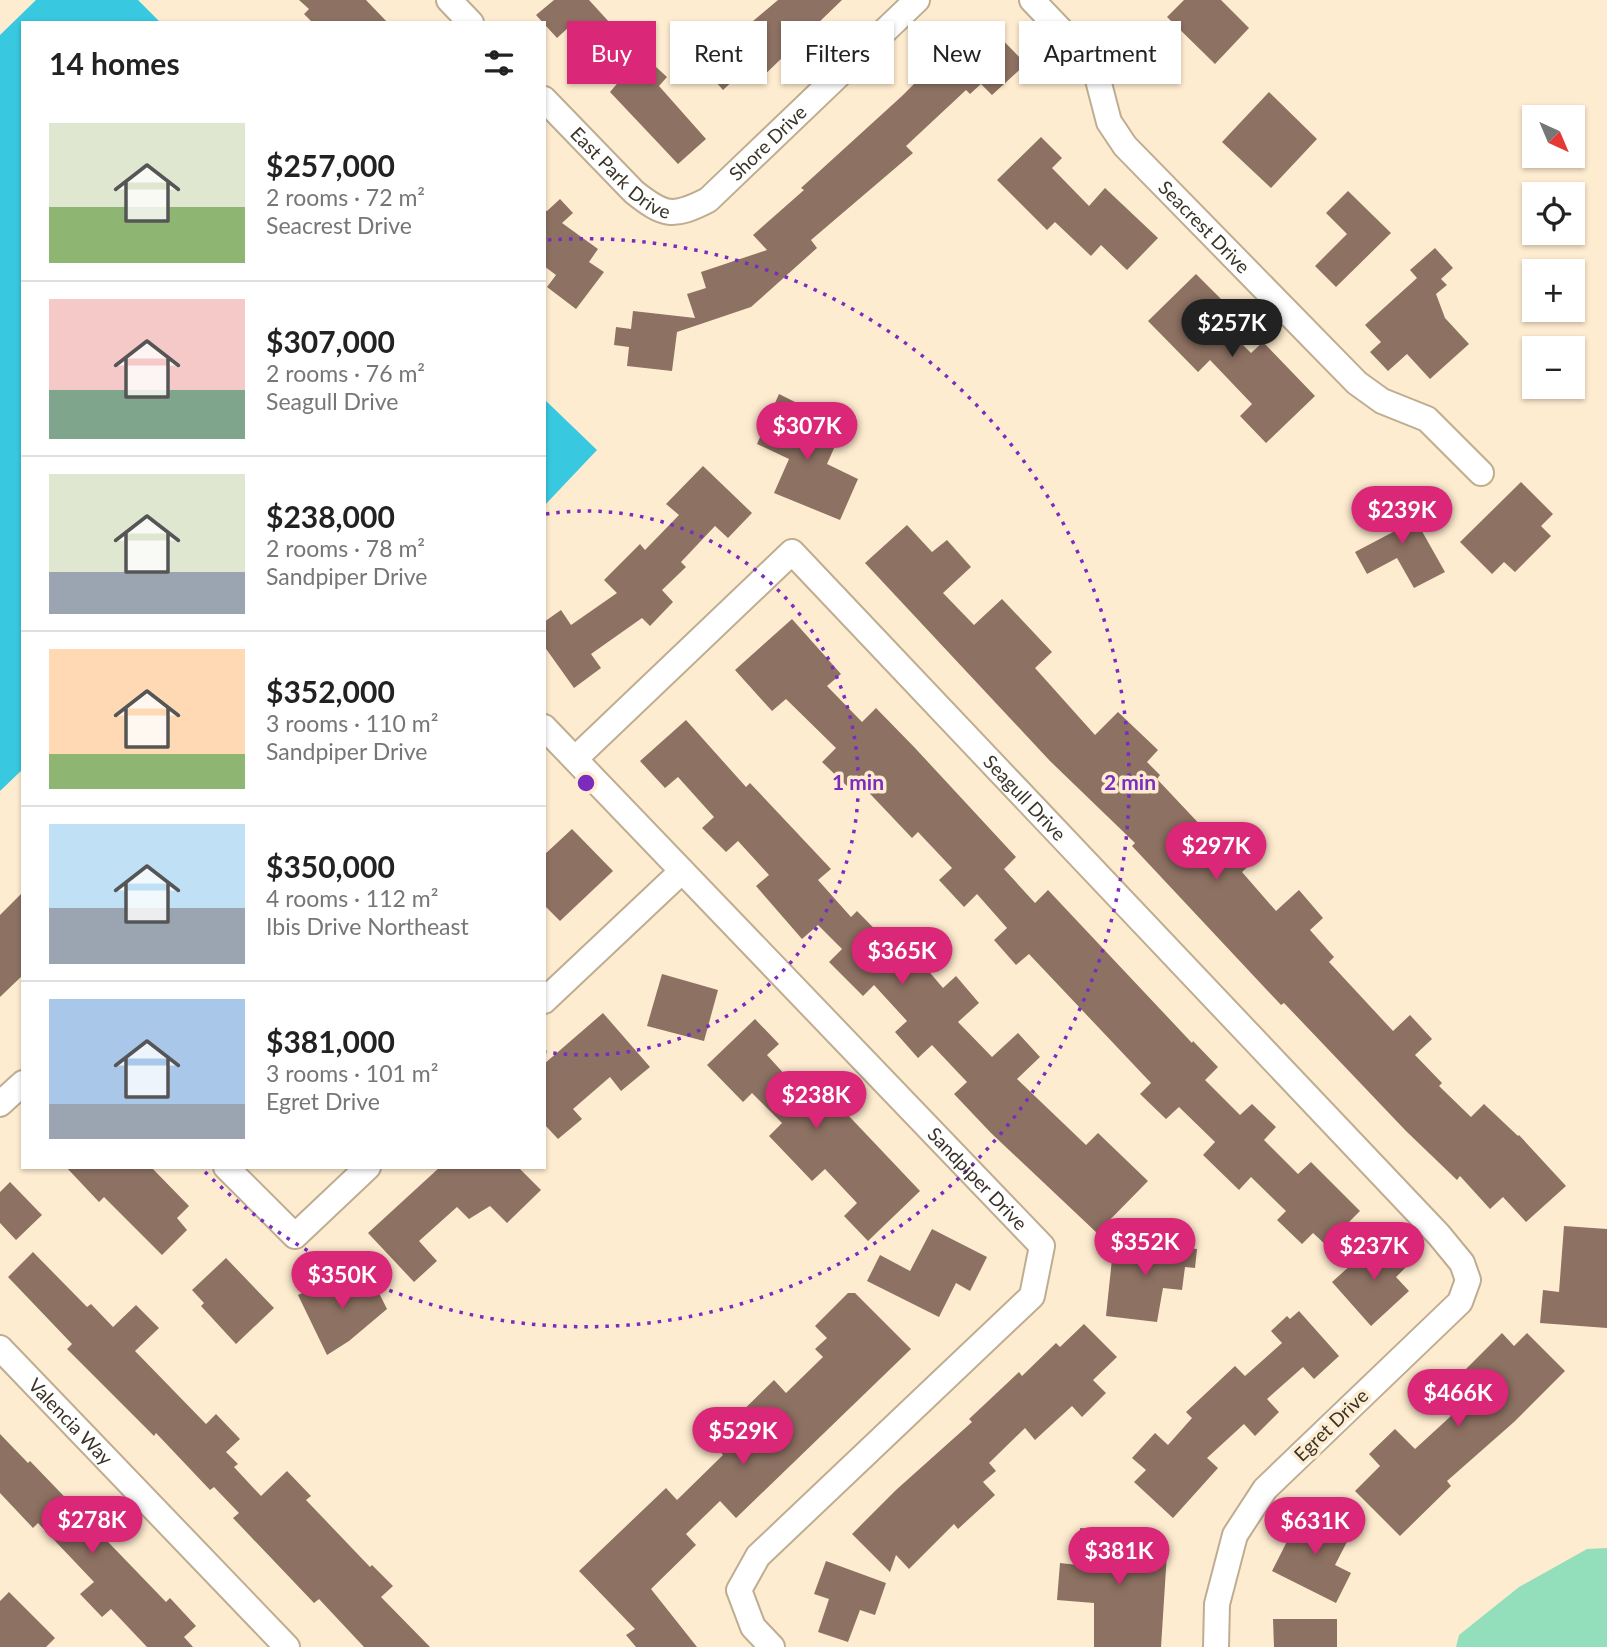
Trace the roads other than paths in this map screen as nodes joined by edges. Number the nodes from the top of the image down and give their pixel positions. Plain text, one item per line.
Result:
1 (449, 0) edge
2 (917, 0) edge
3 (1032, 0) edge
4 (469, 21) edge
5 (546, 101) edge
6 (708, 200) joint
7 (1480, 473) dead end
8 (546, 729) edge
9 (576, 758) junction
10 (682, 872) junction
11 (546, 999) edge
12 (21, 1085) edge
13 (0, 1104) edge
14 (228, 1169) edge
15 (366, 1169) edge
16 (1462, 1263) joint
17 (0, 1348) edge
18 (287, 1647) edge
19 (772, 1647) edge
20 (1216, 1647) edge

1 - 4 street
2 - 6 street, Shore Drive
3 - 7 street, Seacrest Drive
5 - 6 street, East Park Drive
8 - 9 street, Sandpiper Drive
9 - 10 street, Sandpiper Drive
9 - 16 street, Seagull Drive
10 - 11 street
10 - 19 street, Sandpiper Drive
12 - 13 street
14 - 15 street
16 - 20 street, Egret Drive
17 - 18 street, Valencia Way

